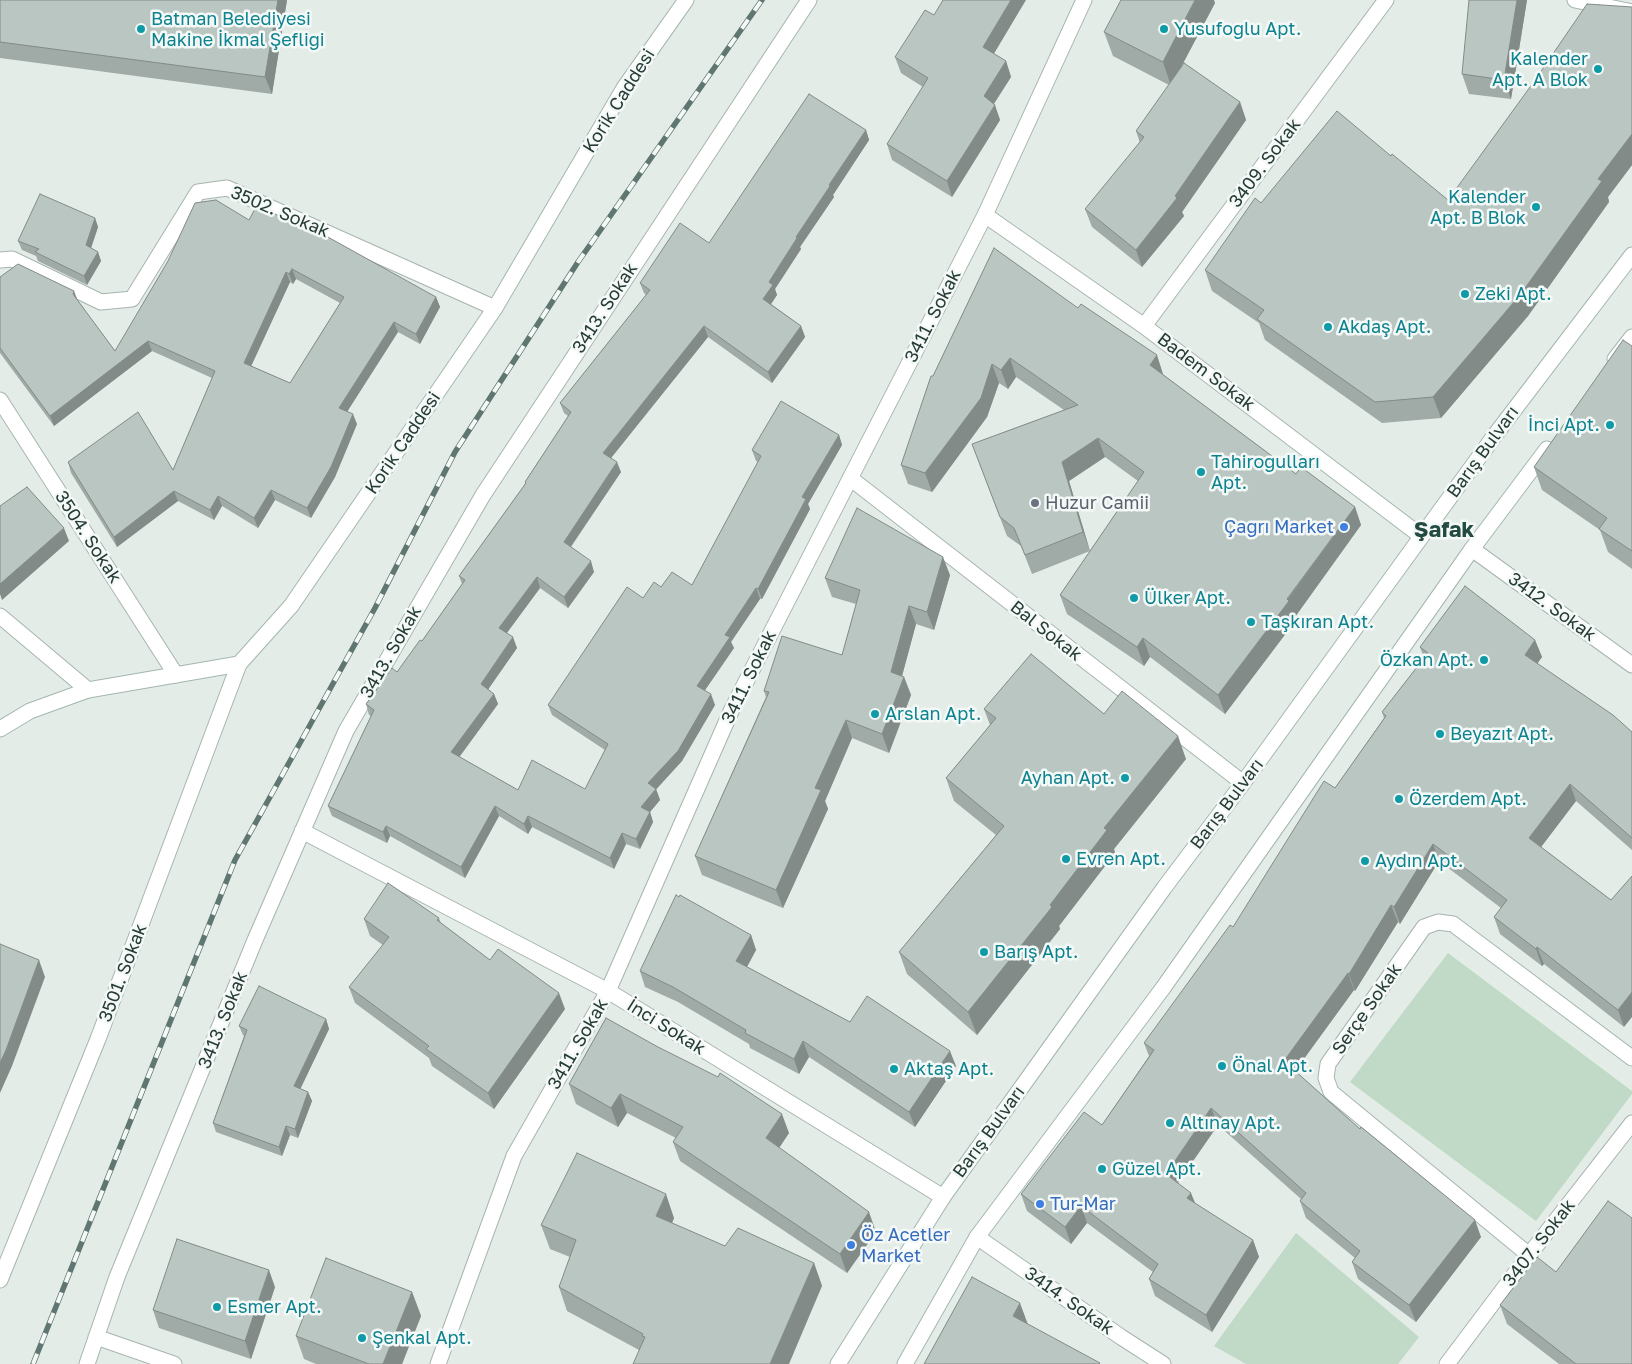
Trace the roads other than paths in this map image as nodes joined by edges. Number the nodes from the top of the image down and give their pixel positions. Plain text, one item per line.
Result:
1 (686, 0) edge
2 (809, 0) edge
3 (1084, 0) edge
4 (1386, 0) edge
5 (1575, 0) edge
6 (1632, 12) edge
7 (985, 215) junction
8 (1632, 255) edge
9 (0, 260) edge
10 (495, 308) junction
11 (1144, 326) junction
12 (1631, 340) edge
13 (1605, 372) edge
14 (0, 400) edge
15 (1553, 441) edge
16 (850, 478) junction
17 (1421, 536) junction
18 (1472, 549) junction
19 (0, 616) edge
20 (239, 664) junction
21 (1632, 665) edge
22 (176, 674) junction
23 (88, 690) junction
24 (0, 729) edge
25 (1243, 783) junction
26 (302, 831) junction
27 (608, 991) junction
28 (1632, 1058) edge
29 (1632, 1123) edge
30 (943, 1197) junction
31 (976, 1237) junction
32 (1529, 1255) junction
33 (0, 1280) edge
34 (96, 1337) junction
35 (87, 1364) edge
36 (174, 1364) edge
37 (438, 1364) edge
38 (838, 1364) edge
39 (905, 1364) edge
40 (1163, 1364) edge
41 (1447, 1364) edge

1 - 10 street, Korik Caddesi
2 - 26 street, 3413. Sokak
3 - 7 street, 3411. Sokak
4 - 11 street, 3409. Sokak
5 - 6 street
7 - 11 street, Badem Sokak
7 - 16 street, 3411. Sokak
8 - 17 street, Barış Bulvarı
9 - 10 street, 3502. Sokak
10 - 20 street, Korik Caddesi
11 - 17 street, Badem Sokak
12 - 13 street
14 - 22 street, 3504. Sokak
15 - 18 street
16 - 25 street, Bal Sokak
16 - 27 street, 3411. Sokak
17 - 25 street, Barış Bulvarı
18 - 21 street, 3412. Sokak
18 - 31 street
19 - 23 street
20 - 22 street
20 - 33 street, 3501. Sokak
22 - 23 street
23 - 24 street
25 - 30 street, Barış Bulvarı
26 - 27 street, İnci Sokak
26 - 34 street, 3413. Sokak
27 - 30 street, İnci Sokak
27 - 37 street, 3411. Sokak
28 - 32 street, Serçe Sokak
29 - 32 street, 3407. Sokak
30 - 38 street, Barış Bulvarı
31 - 39 street
31 - 40 street, 3414. Sokak
32 - 41 street, 3407. Sokak
34 - 35 street, 3413. Sokak
34 - 36 street

